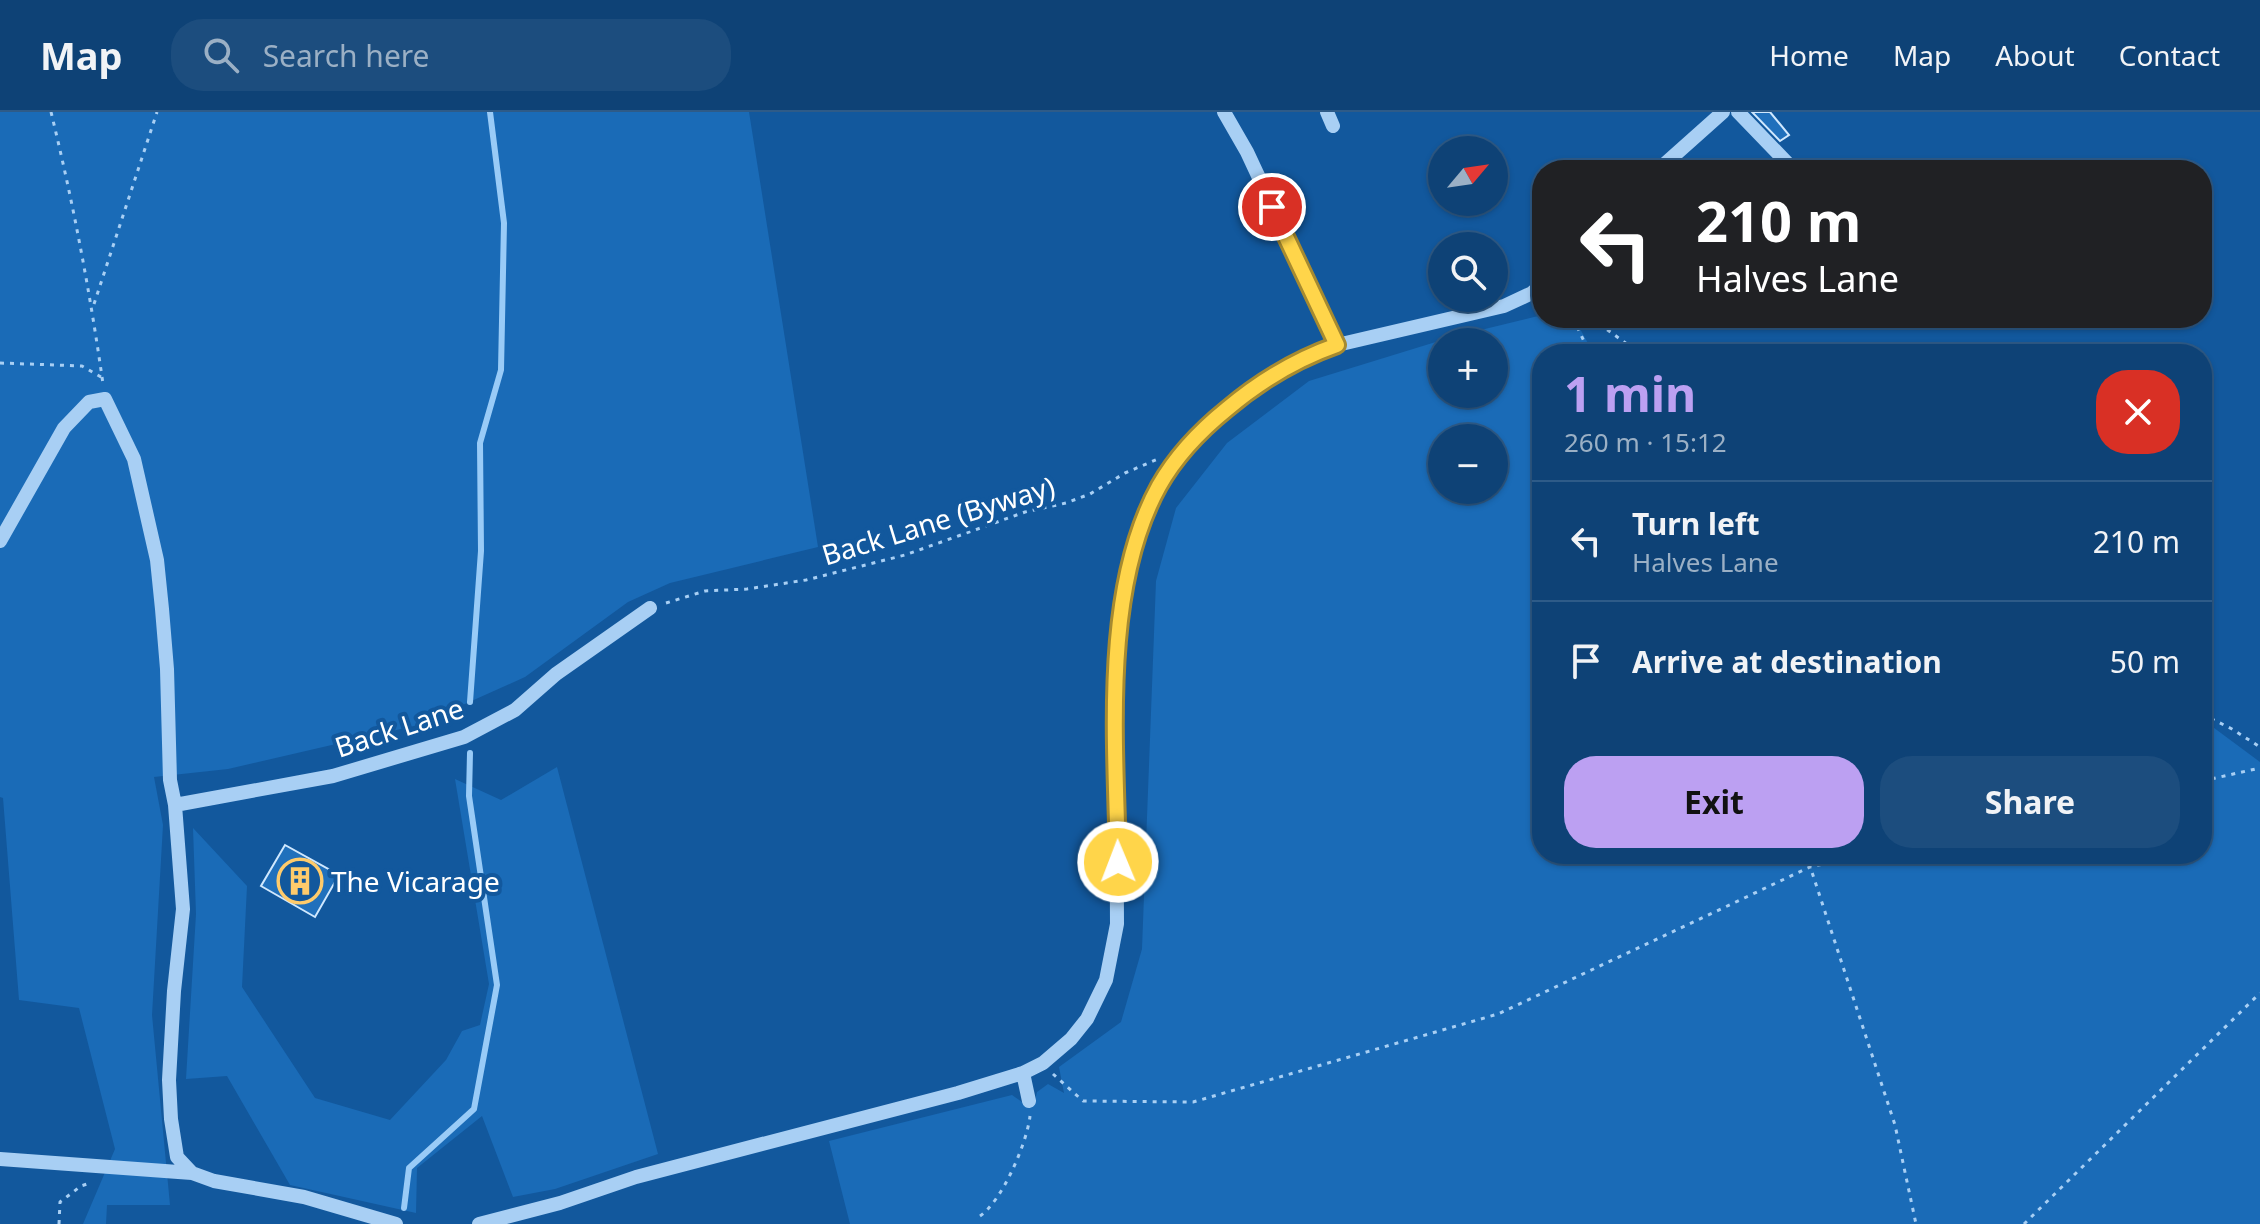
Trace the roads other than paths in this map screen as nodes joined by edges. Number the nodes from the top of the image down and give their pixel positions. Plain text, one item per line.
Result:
1 (1224, 112) edge
2 (1723, 112) edge
3 (1738, 112) edge
4 (1669, 160) edge
5 (1784, 160) edge
6 (1532, 293) edge
7 (1337, 345) junction
8 (0, 541) edge
9 (650, 608) road end
10 (175, 805) junction
11 (1023, 1073) junction
12 (1029, 1101) road end
13 (0, 1159) edge
14 (192, 1173) junction
15 (396, 1224) edge
16 (479, 1224) edge

1 - 7 street
2 - 4 street
3 - 5 street
6 - 7 street
7 - 11 street
8 - 10 street
9 - 10 street, Back Lane
10 - 14 street
11 - 12 street
11 - 16 street
13 - 14 street
14 - 15 street

